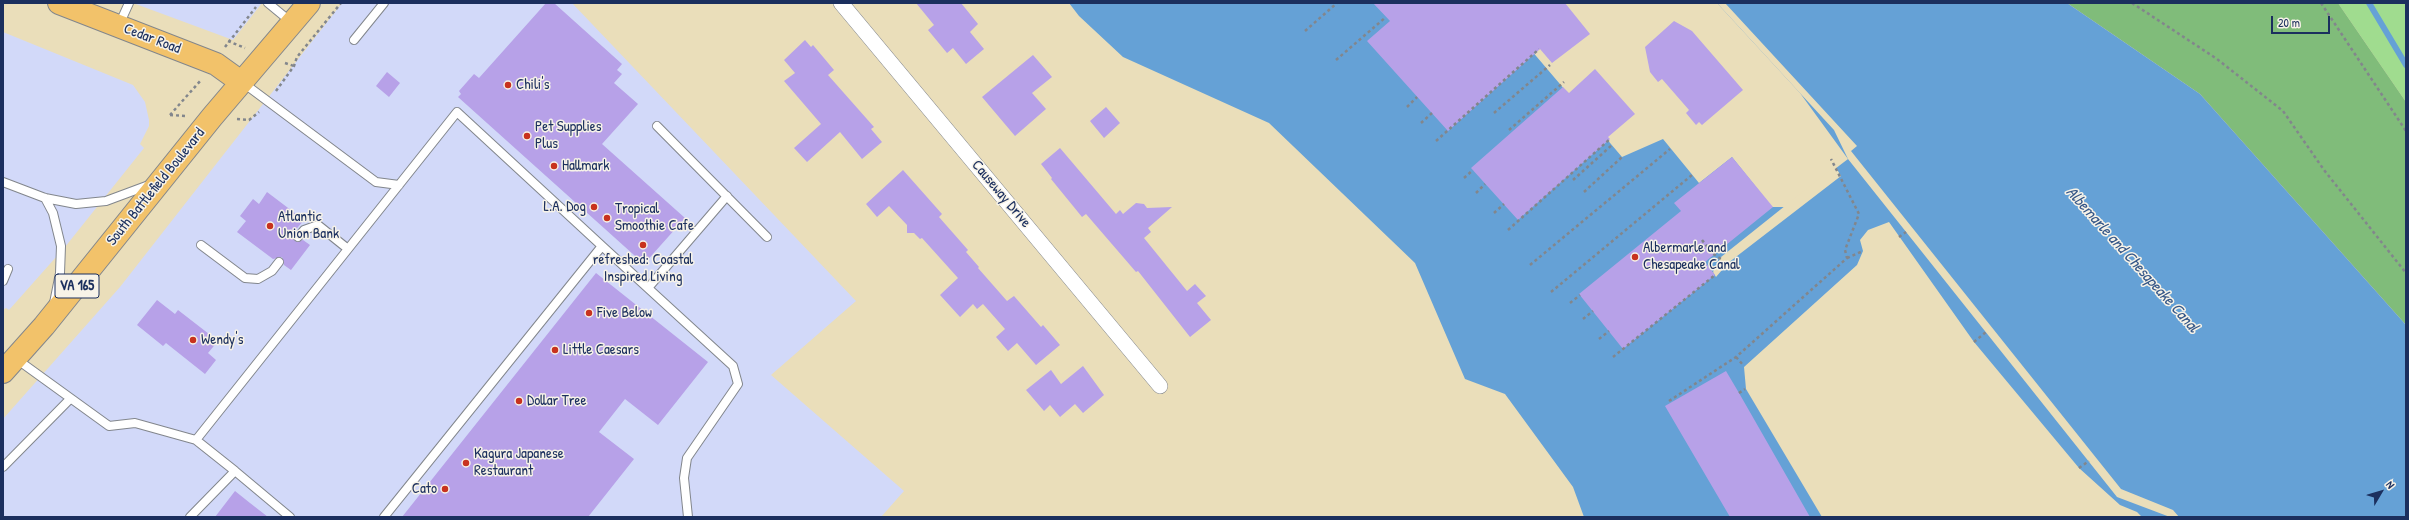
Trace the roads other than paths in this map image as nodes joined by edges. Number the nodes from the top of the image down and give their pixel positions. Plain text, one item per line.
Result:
1 (59, 3) edge
2 (129, 3) edge
3 (268, 3) edge
4 (309, 3) edge
5 (384, 3) edge
6 (841, 3) edge
7 (293, 23) junction
8 (118, 26) junction
9 (354, 40) dead end
10 (241, 82) junction
11 (657, 126) dead end
12 (174, 166) junction
13 (3, 182) edge
14 (399, 185) junction
15 (727, 196) junction
16 (45, 198) junction
17 (298, 237) dead end
18 (767, 237) dead end
19 (201, 245) dead end
20 (602, 246) junction
21 (348, 249) junction
22 (279, 262) dead end
23 (8, 269) dead end
24 (3, 281) edge
25 (648, 288) junction
26 (44, 326) junction
27 (6, 368) edge
28 (1160, 386) dead end
29 (70, 399) junction
30 (196, 440) junction
31 (3, 467) edge
32 (235, 471) junction
33 (190, 517) edge
34 (290, 517) edge
35 (384, 517) edge
36 (688, 517) edge

1 - 8 main road, Cedar Road
2 - 8 lane
3 - 7 lane
4 - 7 main road, South Battlefield Boulevard
5 - 9 lane
6 - 28 street, Causeway Drive
7 - 10 main road, South Battlefield Boulevard
8 - 10 main road, Cedar Road
10 - 12 main road, South Battlefield Boulevard / VA 165
10 - 14 lane
11 - 15 lane
12 - 16 lane
12 - 26 main road, South Battlefield Boulevard / VA 165
13 - 16 lane
14 - 20 lane
14 - 21 lane
15 - 18 lane
15 - 25 lane
16 - 26 lane
17 - 21 lane
19 - 22 lane
20 - 25 lane
20 - 35 lane
21 - 30 lane
23 - 24 lane
25 - 36 lane
26 - 27 main road, South Battlefield Boulevard / VA 165
27 - 29 lane
29 - 30 lane
29 - 31 lane
30 - 32 lane
32 - 33 lane
32 - 34 lane

